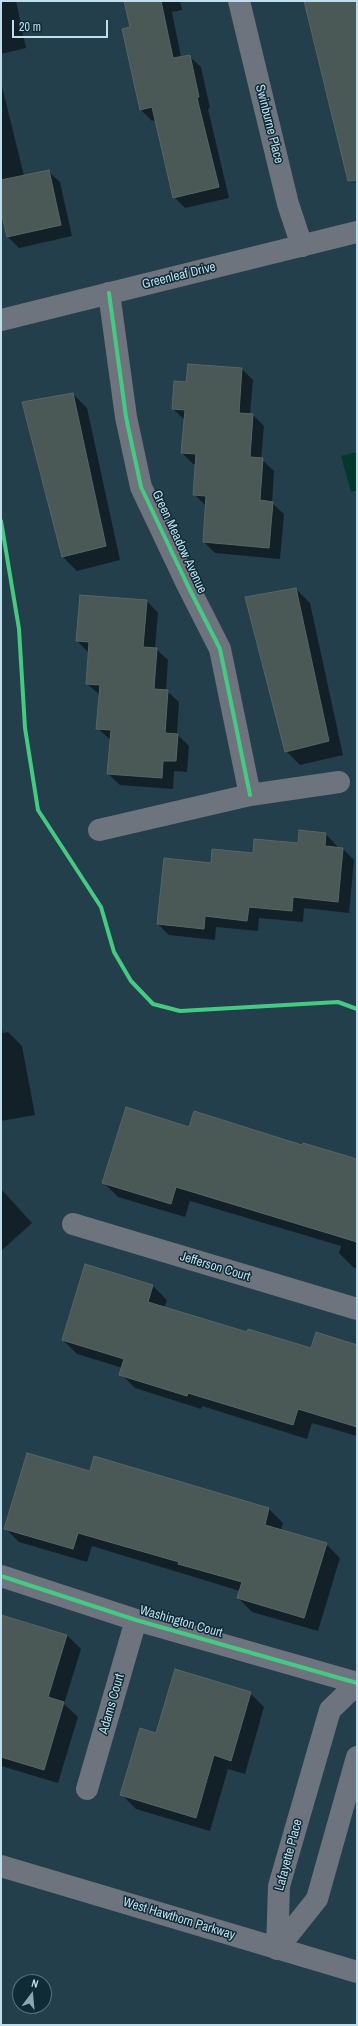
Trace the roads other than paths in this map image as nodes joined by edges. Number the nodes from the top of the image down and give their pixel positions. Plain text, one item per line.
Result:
1 (239, 1) edge
2 (357, 232) edge
3 (302, 246) junction
4 (109, 293) junction
5 (1, 320) edge
6 (339, 782) dead end
7 (250, 795) junction
8 (99, 830) dead end
9 (73, 1224) dead end
10 (357, 1309) edge
11 (1, 1576) edge
12 (136, 1620) junction
13 (357, 1684) edge
14 (357, 1757) edge
15 (87, 1789) dead end
16 (1, 1866) edge
17 (277, 1949) junction
18 (357, 1972) edge

1 - 3 street, Swinburne Place
2 - 3 street, Greenleaf Drive
3 - 4 street, Greenleaf Drive
4 - 5 street, Greenleaf Drive
4 - 7 street, Green Meadow Avenue
6 - 7 street
7 - 8 street
9 - 10 street, Jefferson Court
11 - 12 street, Washington Court
12 - 13 street, Washington Court
12 - 15 street, Adams Court
13 - 17 street, Lafayette Place
14 - 17 street
16 - 17 street, West Hawthorn Parkway
17 - 18 street, West Hawthorn Parkway

